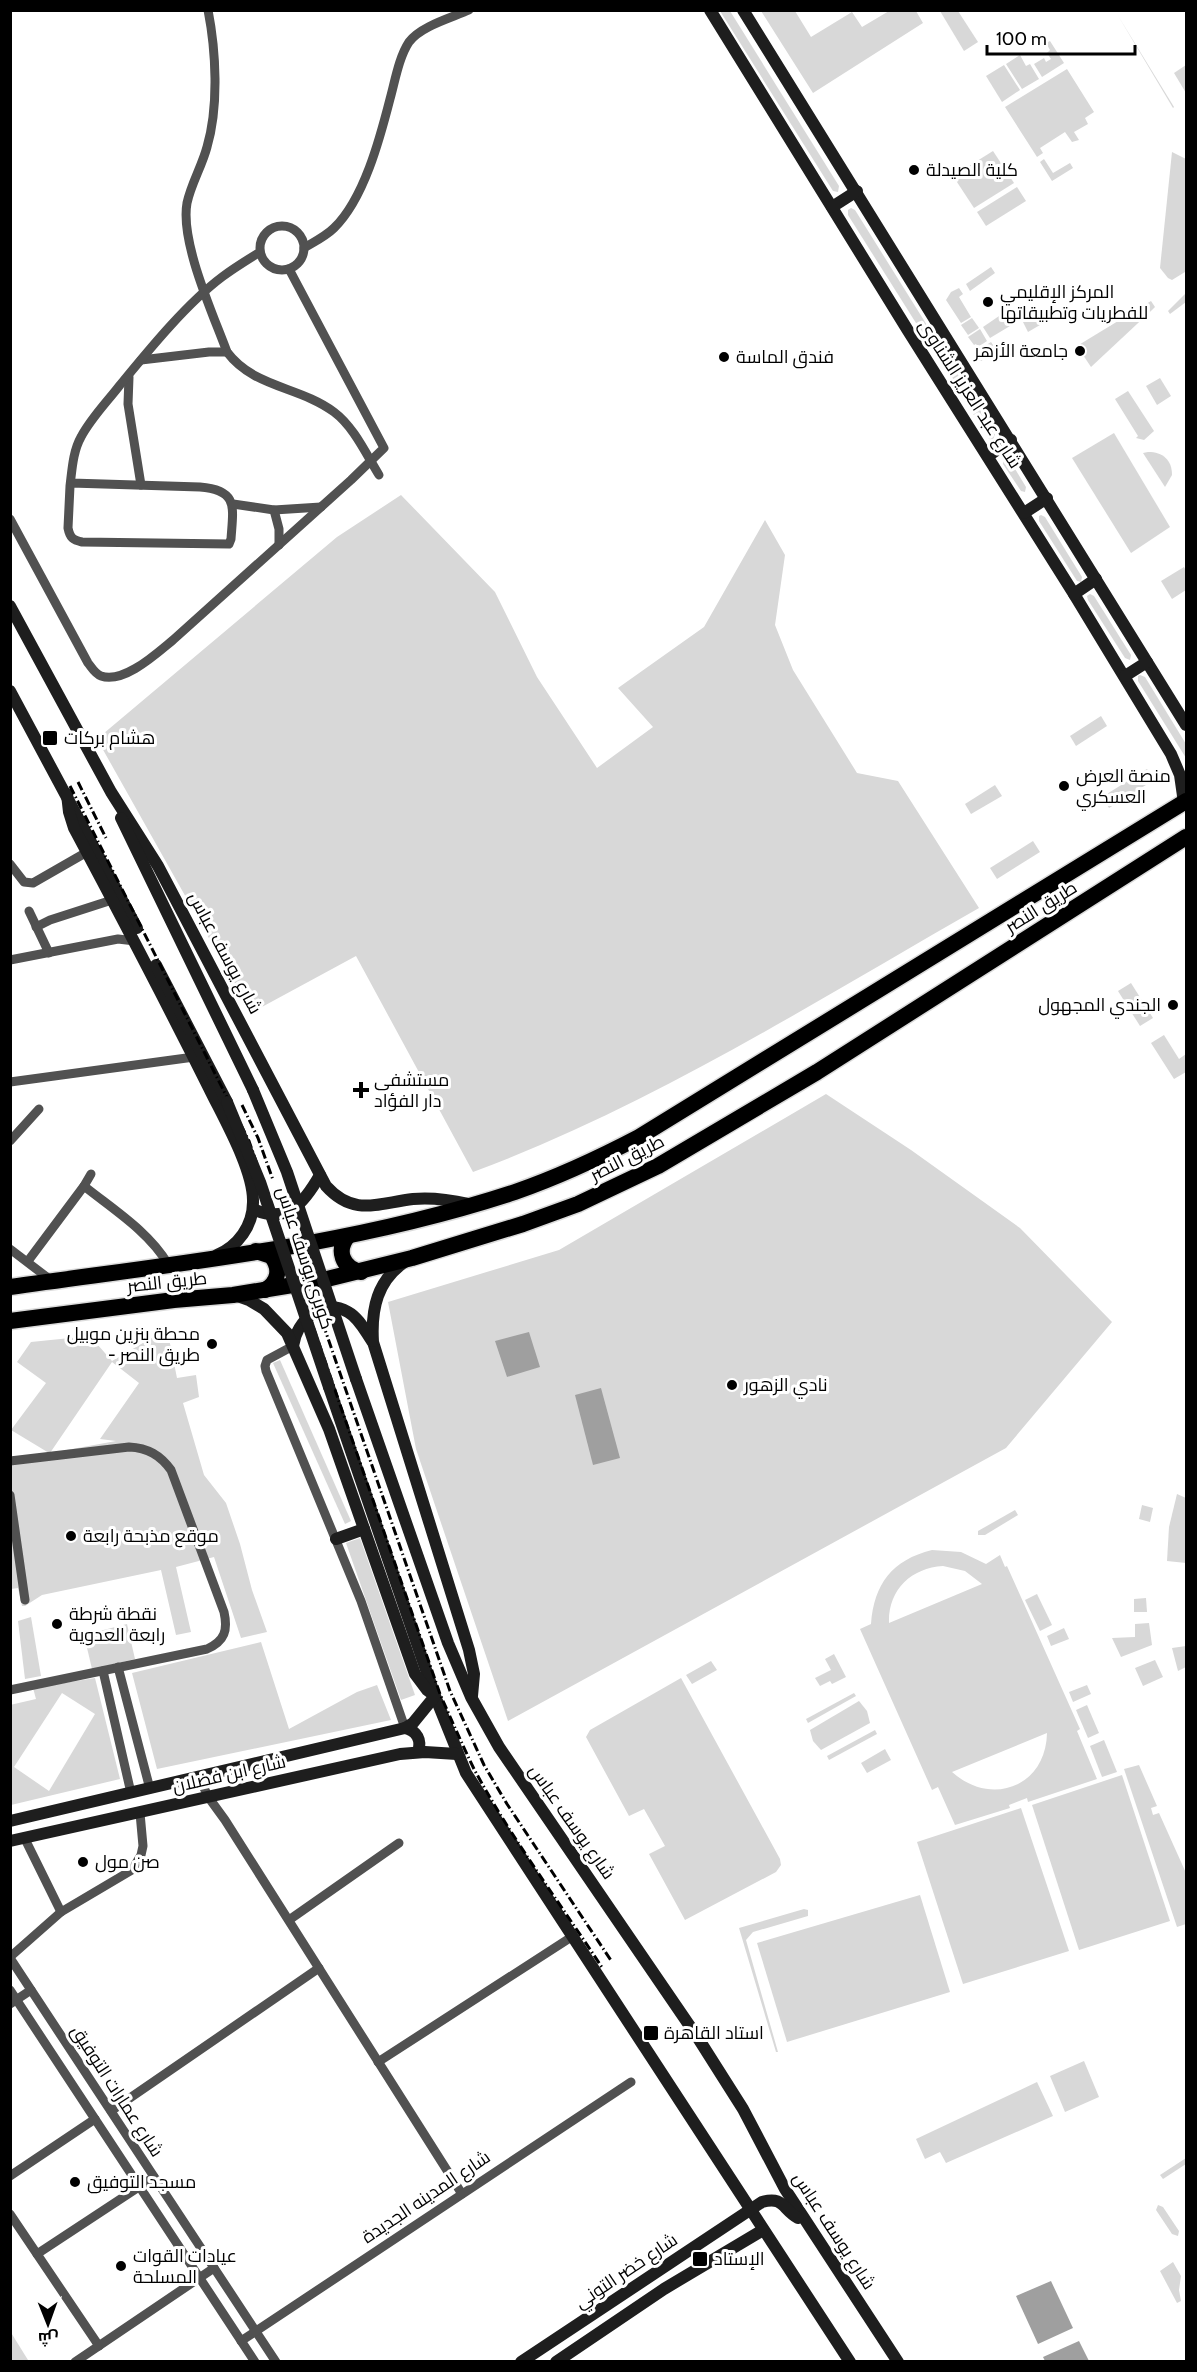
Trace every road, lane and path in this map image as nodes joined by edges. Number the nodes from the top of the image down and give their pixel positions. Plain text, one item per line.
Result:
1 (207, 10) edge
2 (469, 10) edge
3 (710, 10) edge
4 (743, 10) edge
5 (856, 192) junction
6 (832, 207) junction
7 (303, 248) junction
8 (260, 252) junction
9 (289, 268) junction
10 (205, 292) junction
11 (227, 352) junction
12 (141, 360) junction
13 (129, 374) junction
14 (1011, 440) junction
15 (988, 456) junction
16 (370, 461) junction
17 (379, 475) dead end
18 (70, 483) junction
19 (141, 485) junction
20 (1047, 498) junction
21 (233, 504) junction
22 (321, 507) junction
23 (274, 510) junction
24 (1024, 513) junction
25 (10, 519) edge
26 (279, 545) junction
27 (1096, 579) junction
28 (1074, 594) junction
29 (10, 606) edge
30 (1147, 662) junction
31 (1125, 676) junction
32 (10, 691) edge
33 (1186, 725) edge
34 (111, 792) junction
35 (67, 794) junction
36 (1185, 802) edge
37 (1186, 837) edge
38 (87, 852) junction
39 (10, 864) edge
40 (112, 900) junction
41 (29, 911) dead end
42 (36, 927) junction
43 (135, 941) junction
44 (49, 953) junction
45 (10, 960) edge
46 (194, 1057) junction
47 (10, 1082) edge
48 (39, 1108) dead end
49 (10, 1141) edge
50 (91, 1174) dead end
51 (320, 1175) junction
52 (84, 1186) junction
53 (472, 1205) junction
54 (253, 1209) junction
55 (348, 1236) junction
56 (10, 1249) edge
57 (256, 1251) junction
58 (412, 1258) junction
59 (204, 1259) junction
60 (28, 1261) junction
61 (168, 1264) junction
62 (361, 1272) junction
63 (52, 1281) junction
64 (10, 1287) edge
65 (265, 1290) junction
66 (233, 1295) junction
67 (10, 1322) edge
68 (373, 1342) junction
69 (293, 1346) junction
70 (10, 1461) edge
71 (10, 1495) edge
72 (364, 1529) junction
73 (336, 1539) junction
74 (25, 1600) dead end
75 (118, 1667) junction
76 (103, 1671) junction
77 (10, 1690) edge
78 (435, 1696) junction
79 (471, 1697) junction
80 (405, 1728) junction
81 (418, 1752) junction
82 (457, 1754) junction
83 (199, 1778) junction
84 (150, 1789) junction
85 (131, 1793) junction
86 (209, 1798) junction
87 (140, 1813) junction
88 (10, 1821) edge
89 (24, 1837) junction
90 (10, 1840) edge
91 (399, 1843) dead end
92 (61, 1912) junction
93 (289, 1920) junction
94 (573, 1936) junction
95 (10, 1957) edge
96 (319, 1968) junction
97 (10, 1990) edge
98 (31, 1990) junction
99 (14, 2002) edge
100 (378, 2062) junction
101 (631, 2082) dead end
102 (111, 2111) junction
103 (95, 2119) junction
104 (10, 2176) edge
105 (154, 2177) junction
106 (140, 2186) junction
107 (462, 2194) junction
108 (751, 2210) junction
109 (10, 2214) edge
110 (804, 2218) junction
111 (763, 2230) junction
112 (712, 2235) junction
113 (724, 2253) junction
114 (38, 2254) junction
115 (214, 2268) junction
116 (199, 2278) junction
117 (256, 2331) junction
118 (241, 2341) junction
119 (99, 2346) junction
120 (560, 2360) edge
121 (75, 2361) edge
122 (255, 2361) edge
123 (276, 2361) edge
124 (521, 2361) edge
125 (850, 2361) edge
126 (898, 2361) edge

1 - 10 street
2 - 7 street
3 - 6 street, شارع عبد العزيز الشناوى
4 - 5 street, شارع عبد العزيز الشناوى
5 - 6 street
5 - 14 street, شارع عبد العزيز الشناوى
6 - 15 street, شارع عبد العزيز الشناوى
7 - 8 street
7 - 9 street
8 - 9 street
8 - 10 street
9 - 16 street
10 - 11 street
10 - 12 street
11 - 12 street
11 - 16 street
12 - 13 street
13 - 18 street
13 - 19 street
14 - 15 street
14 - 20 street, شارع عبد العزيز الشناوى
15 - 24 street, شارع عبد العزيز الشناوى
16 - 17 street
16 - 22 street
18 - 19 street
18 - 21 street
19 - 21 street
20 - 24 street
20 - 27 street, شارع عبد العزيز الشناوى
21 - 23 street
22 - 23 street
22 - 26 street
23 - 26 street
24 - 28 street, شارع عبد العزيز الشناوى
25 - 26 street
27 - 28 street
27 - 30 street, شارع عبد العزيز الشناوى
28 - 31 street, شارع عبد العزيز الشناوى
29 - 34 street, شارع يوسف عباس
30 - 31 street
30 - 33 street, شارع عبد العزيز الشناوى
31 - 36 street, شارع عبد العزيز الشناوى
32 - 35 street
34 - 51 street, شارع يوسف عباس
34 - 79 street, كوبرى يوسف عباس, bridge
35 - 38 street
35 - 78 street, كوبرى يوسف عباس, bridge
36 - 53 highway, طريق النصر
37 - 58 highway, طريق النصر
38 - 39 street
38 - 40 street
40 - 42 street
40 - 43 street
41 - 42 street
42 - 44 street
43 - 44 street
43 - 46 street
44 - 45 street
46 - 47 street
46 - 54 street
48 - 49 street
50 - 52 street
51 - 53 street, شارع يوسف عباس
51 - 54 street
52 - 60 street
52 - 61 street
53 - 55 highway, طريق النصر
54 - 59 street
55 - 57 highway, طريق النصر
55 - 62 highway
56 - 60 street
57 - 59 highway, طريق النصر
57 - 65 highway
58 - 62 highway, طريق النصر
58 - 68 street
59 - 61 highway, طريق النصر
60 - 63 street
61 - 63 highway, طريق النصر
62 - 65 highway, طريق النصر
63 - 64 highway, طريق النصر
65 - 66 highway, طريق النصر
66 - 67 highway, طريق النصر
66 - 69 street
68 - 69 street
68 - 79 street
69 - 72 street
69 - 73 street
70 - 75 street
71 - 74 street
72 - 73 street
72 - 78 street
73 - 80 street
75 - 76 street
75 - 84 street
76 - 77 street
76 - 85 street
78 - 80 street
78 - 82 street, كوبرى يوسف عباس
79 - 110 street, شارع يوسف عباس
80 - 81 street
80 - 83 street, شارع ابن فضلان
81 - 82 street, شارع ابن فضلان
81 - 86 street, شارع ابن فضلان
82 - 94 street
83 - 84 street, شارع ابن فضلان
83 - 86 street
84 - 85 street, شارع ابن فضلان
85 - 88 street, شارع ابن فضلان
86 - 87 street, شارع ابن فضلان
86 - 93 street
87 - 89 street, شارع ابن فضلان
87 - 92 street
89 - 90 street, شارع ابن فضلان
89 - 92 street
91 - 93 street
92 - 95 street
93 - 96 street
94 - 100 street
94 - 108 street
95 - 98 street, شارع عمارات التوفيق
96 - 100 street
96 - 102 street
97 - 99 street, شارع عمارات التوفيق
98 - 99 street
98 - 102 street, شارع عمارات التوفيق
99 - 103 street, شارع عمارات التوفيق
100 - 107 street
101 - 107 street, شارع المدينه الجديدة
102 - 105 street, شارع عمارات التوفيق
103 - 104 street
103 - 106 street, شارع عمارات التوفيق
105 - 106 street
105 - 115 street, شارع عمارات التوفيق
106 - 114 street
106 - 116 street, شارع عمارات التوفيق
107 - 117 street, شارع المدينه الجديدة
108 - 110 street, شارع خضر التوني
108 - 111 street
108 - 112 street, شارع خضر التوني
109 - 114 street
110 - 126 street, شارع يوسف عباس
111 - 113 street, شارع خضر التوني
111 - 125 street
112 - 113 street
112 - 124 street, شارع خضر التوني
113 - 120 street, شارع خضر التوني
114 - 119 street
115 - 116 street
115 - 117 street, شارع عمارات التوفيق
116 - 118 street, شارع عمارات التوفيق
116 - 119 street
117 - 118 street, شارع المدينه الجديدة
117 - 123 street, شارع عمارات التوفيق
118 - 122 street, شارع عمارات التوفيق
119 - 121 street

